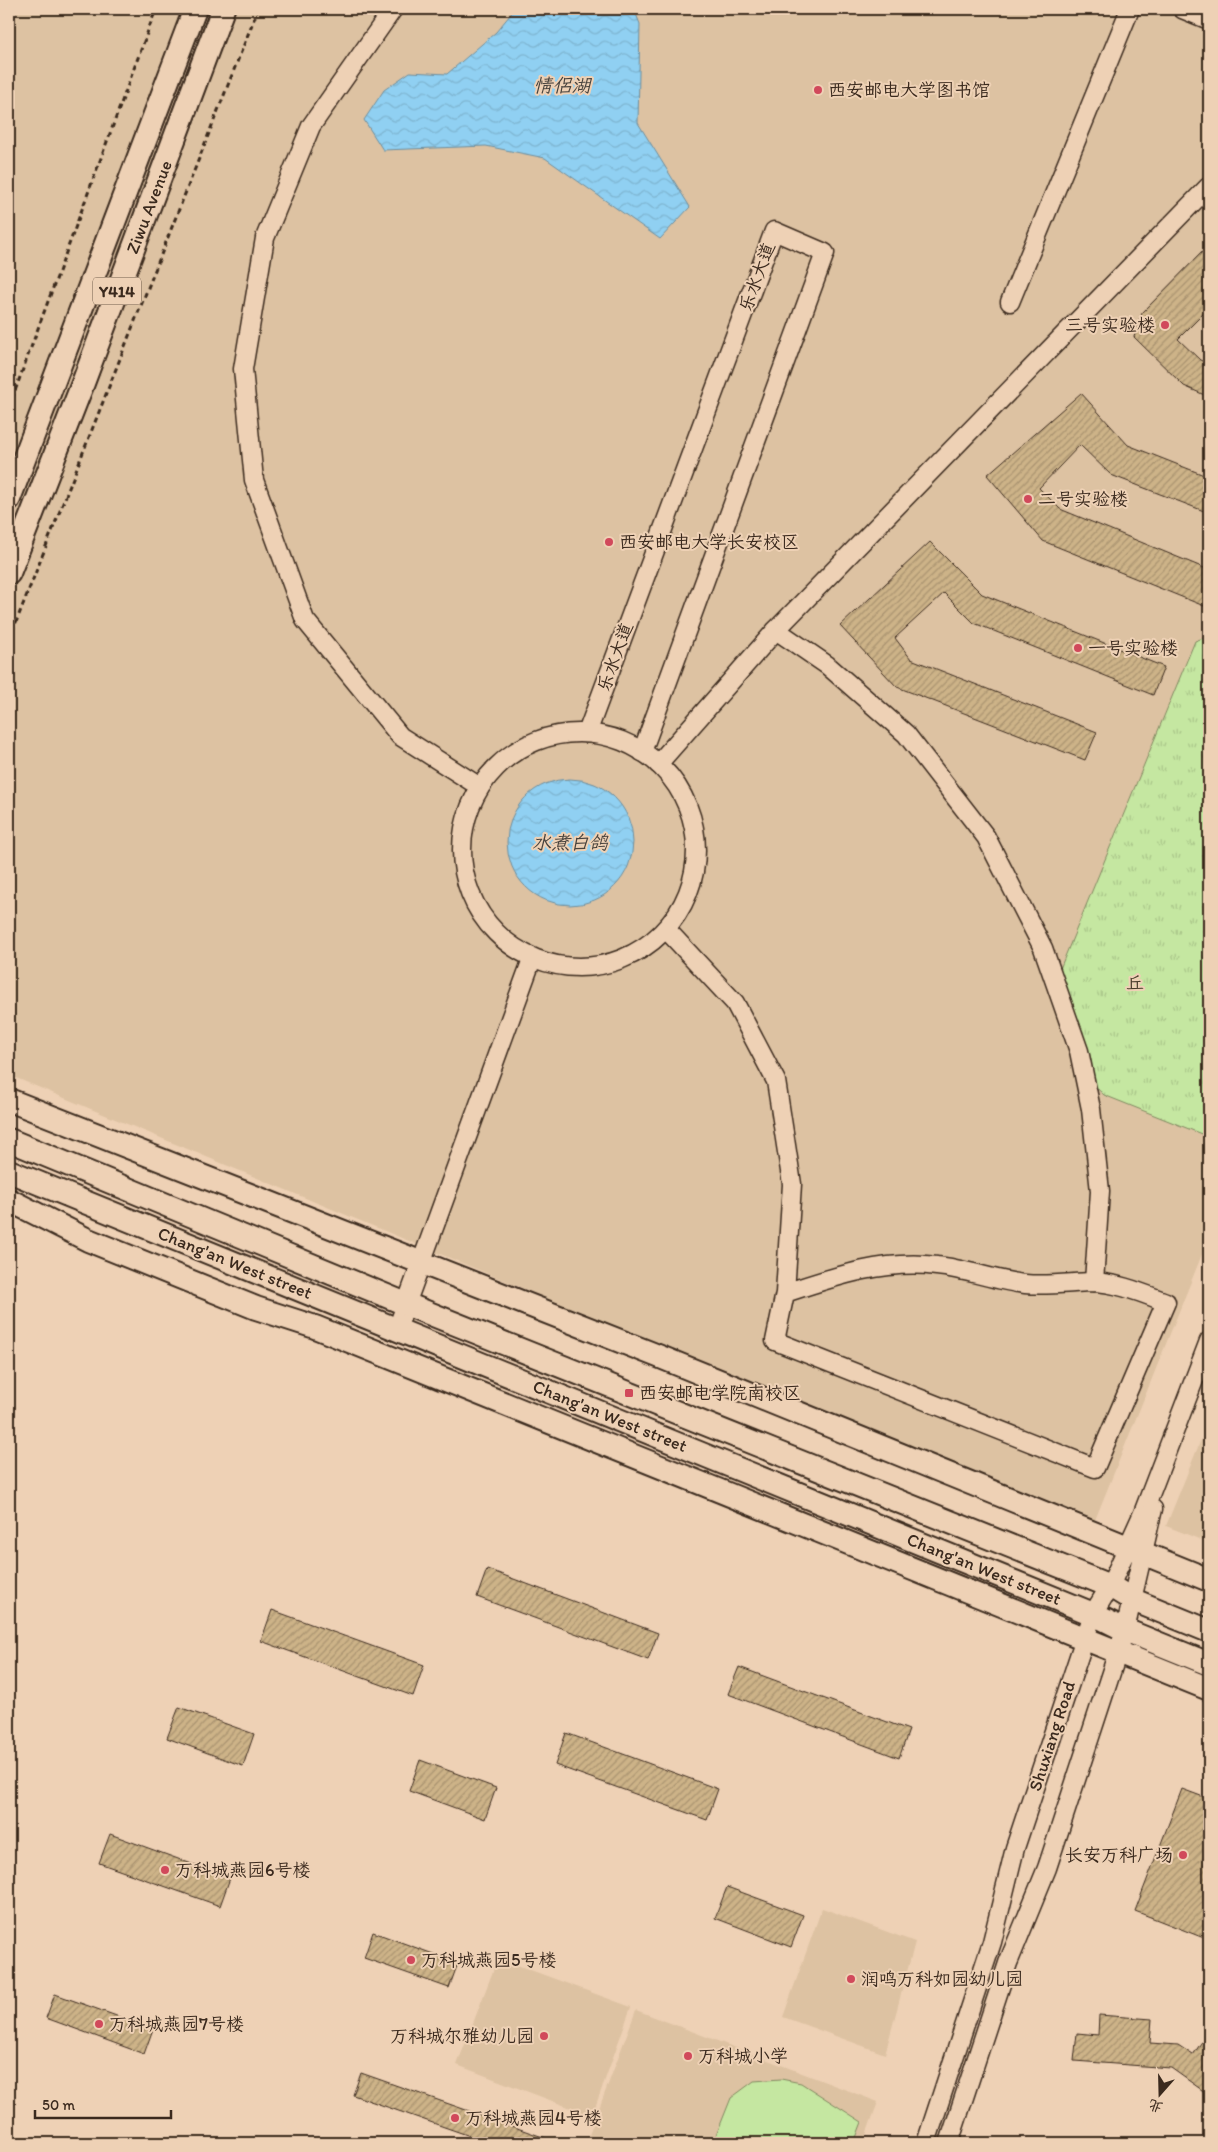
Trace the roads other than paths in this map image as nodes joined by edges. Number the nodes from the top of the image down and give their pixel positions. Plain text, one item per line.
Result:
1 (195, 9) edge
2 (223, 9) edge
3 (392, 9) edge
4 (1130, 9) edge
5 (1182, 9) edge
6 (1209, 20) edge
7 (1209, 186) edge
8 (1010, 302) dead end
9 (9, 499) edge
10 (9, 573) edge
11 (776, 630) junction
12 (587, 734) junction
13 (642, 752) junction
14 (658, 764) junction
15 (480, 787) junction
16 (666, 929) junction
17 (532, 959) junction
18 (9, 1100) edge
19 (9, 1140) edge
20 (9, 1171) edge
21 (9, 1200) edge
22 (421, 1263) junction
23 (1094, 1282) junction
24 (785, 1293) junction
25 (406, 1304) junction
26 (397, 1329) junction
27 (1209, 1341) edge
28 (1209, 1373) edge
29 (1136, 1549) junction
30 (1209, 1580) edge
31 (1110, 1586) junction
32 (1133, 1600) junction
33 (1093, 1614) junction
34 (1124, 1630) junction
35 (1209, 1631) edge
36 (1085, 1638) junction
37 (1118, 1651) junction
38 (1209, 1664) edge
39 (1209, 1689) edge
40 (926, 2143) edge
41 (949, 2143) edge

1 - 9 main road, Ziwu Avenue / Y414
2 - 10 main road, Ziwu Avenue / Y414
3 - 15 street
4 - 8 street
5 - 6 street
7 - 11 street
11 - 14 street
11 - 23 street
12 - 13 street
12 - 13 street, 乐水大道
12 - 15 street
13 - 14 street
14 - 16 street
15 - 17 street
16 - 17 street
16 - 24 street
17 - 22 street
18 - 22 main road
19 - 25 main road, Chang'an West street
20 - 26 main road, Chang'an West street
21 - 36 main road
22 - 25 street
22 - 29 main road
23 - 24 street
23 - 24 street
25 - 26 street
25 - 31 main road, Chang'an West street
26 - 33 main road, Chang'an West street
27 - 29 street, Shuxiang Road
28 - 29 street, Shuxiang Road
29 - 30 main road
29 - 31 street, Shuxiang Road
29 - 32 street, Shuxiang Road
31 - 32 main road, Chang'an West street
31 - 33 street, Shuxiang Road
32 - 34 street, Shuxiang Road
32 - 35 main road, Chang'an West street
33 - 34 main road, Chang'an West street
33 - 36 street, Shuxiang Road
34 - 37 street, Shuxiang Road
34 - 38 main road, Chang'an West street
36 - 37 main road
36 - 40 street, Shuxiang Road
37 - 39 main road
37 - 41 street, Shuxiang Road

